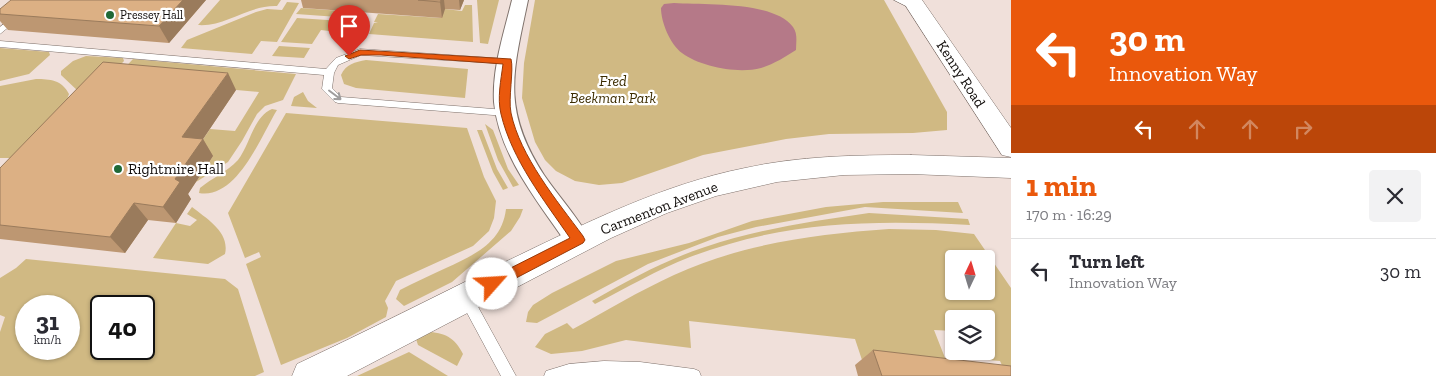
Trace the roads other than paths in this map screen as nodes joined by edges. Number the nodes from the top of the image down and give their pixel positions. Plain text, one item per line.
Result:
1 (38, 0) edge
2 (520, 0) edge
3 (898, 0) edge
4 (915, 5) edge
5 (0, 31) edge
6 (0, 44) edge
7 (508, 62) junction
8 (328, 72) junction
9 (506, 113) junction
10 (1011, 148) edge
11 (1011, 168) edge
12 (578, 240) junction
13 (466, 298) junction
14 (310, 376) edge
15 (509, 376) edge
16 (551, 376) edge
17 (694, 376) edge

1 - 5 lane
2 - 7 street
3 - 4 lane
4 - 10 street, Kenny Road
6 - 8 lane
7 - 8 lane
7 - 9 street
8 -> 9 lane
9 - 12 street
11 - 12 street, Carmenton Avenue
12 - 13 street, Carmenton Avenue
13 - 14 street, Carmenton Avenue
13 - 15 lane
16 - 17 lane

